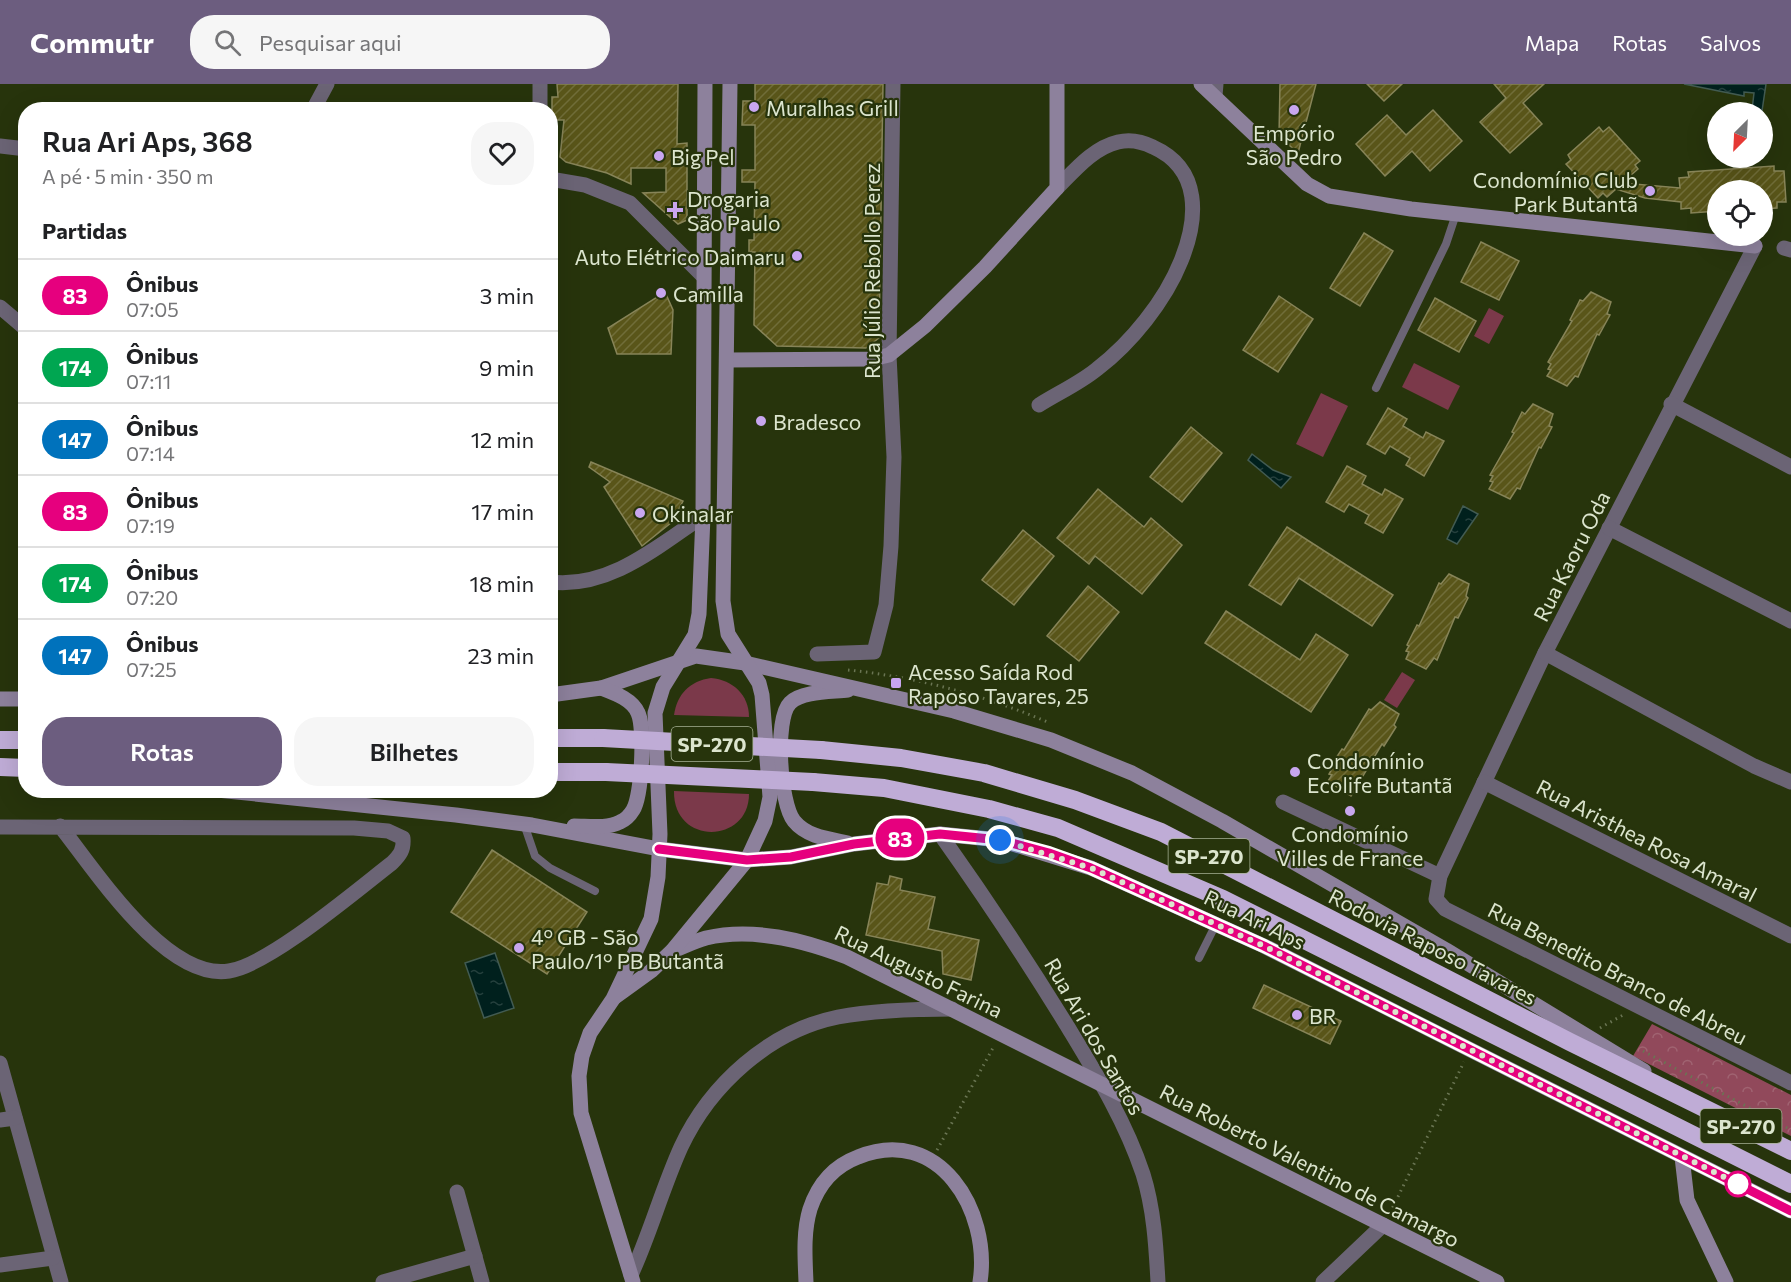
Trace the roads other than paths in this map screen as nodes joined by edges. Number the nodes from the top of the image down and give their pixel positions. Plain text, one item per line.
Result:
1 (327, 84) edge
2 (540, 84) edge
3 (705, 84) edge
4 (730, 84) edge
5 (893, 84) edge
6 (1057, 84) edge
7 (1201, 84) edge
8 (1216, 90) edge
9 (317, 102) edge
10 (540, 102) edge
11 (0, 146) edge
12 (18, 148) edge
13 (558, 180) edge
14 (1056, 188) junction
15 (1456, 214) junction
16 (1707, 241) edge
17 (1755, 246) edge
18 (702, 275) junction
19 (0, 307) edge
20 (18, 322) edge
21 (889, 355) junction
22 (728, 360) junction
23 (1376, 388) dead end
24 (1671, 404) junction
25 (1039, 405) dead end
26 (1791, 467) edge
27 (703, 516) junction
28 (1609, 528) junction
29 (558, 582) edge
30 (1791, 621) edge
31 (1545, 653) junction
32 (817, 654) dead end
33 (681, 659) junction
34 (745, 663) junction
35 (600, 688) junction
36 (858, 688) junction
37 (558, 694) edge
38 (0, 699) edge
39 (18, 699) edge
40 (558, 738) edge
41 (0, 740) edge
42 (18, 740) edge
43 (0, 768) edge
44 (18, 768) edge
45 (558, 772) edge
46 (1484, 782) junction
47 (1791, 782) edge
48 (288, 798) edge
49 (1283, 802) dead end
50 (528, 825) junction
51 (60, 826) junction
52 (0, 827) edge
53 (940, 834) junction
54 (854, 844) junction
55 (659, 849) junction
56 (747, 860) junction
57 (1438, 884) junction
58 (595, 891) dead end
59 (1216, 924) junction
60 (1791, 936) edge
61 (672, 951) junction
62 (1199, 958) dead end
63 (613, 999) junction
64 (952, 1009) junction
65 (0, 1063) edge
66 (1791, 1083) edge
67 (1104, 1086) junction
68 (1691, 1100) junction
69 (8, 1119) edge
70 (1791, 1151) edge
71 (1682, 1157) junction
72 (1791, 1184) edge
73 (457, 1192) dead end
74 (1791, 1211) edge
75 (1383, 1225) junction
76 (475, 1256) junction
77 (53, 1258) junction
78 (983, 1263) junction
79 (0, 1265) edge
80 (632, 1279) edge
81 (61, 1282) edge
82 (383, 1282) edge
83 (482, 1282) edge
84 (806, 1282) edge
85 (980, 1282) edge
86 (988, 1282) edge
87 (1158, 1282) edge
88 (1323, 1282) edge
89 (1497, 1282) edge
90 (1726, 1282) edge

1 - 9 street
2 - 10 street
3 - 18 main road, Rua Augusto Farina
4 - 22 main road, Rua Augusto Farina
5 - 21 street, Rua Júlio Rebollo Perez
6 - 14 main road
7 - 8 main road
8 - 15 main road
11 - 12 street
13 - 18 street
14 - 21 main road
14 - 25 street
15 - 16 main road
15 - 23 lane
17 - 24 street, Rua Kaoru Oda
18 - 27 main road, Rua Augusto Farina
19 - 20 street
21 - 22 main road
21 - 32 street, Rua Júlio Rebollo Perez
22 - 34 main road, Rua Augusto Farina
24 - 26 street
24 - 28 street, Rua Kaoru Oda
27 - 29 street
27 - 33 main road, Rua Augusto Farina
28 - 30 street
28 - 31 street, Rua Kaoru Oda
31 - 46 street, Rua Kaoru Oda
31 - 47 street
33 - 34 main road
33 - 35 main road
33 - 55 main road, Rua Augusto Farina
34 - 36 main road
34 - 56 main road, Rua Augusto Farina
35 - 37 main road
35 - 50 main road
36 - 54 main road
36 - 68 main road
38 - 39 main road
40 - 68 highway, Rodovia Raposo Tavares / SP-270, bridge
41 - 42 highway
43 - 44 highway
45 - 72 highway, SP-270, bridge
46 - 57 street, Rua Kaoru Oda
46 - 60 street, Rua Aristhea Rosa Amaral
48 - 50 main road
49 - 57 street
50 - 55 main road, Rua Ari Aps
50 - 58 lane
51 - 51 street
51 - 52 street
53 - 54 main road, Rua Ari Aps
53 - 59 main road, Rua Ari Aps
53 - 67 street, Rua Ari dos Santos
54 - 56 main road, Rua Ari Aps
55 - 56 main road, Rua Ari Aps
55 - 63 main road, Rua Augusto Farina
56 - 61 main road, Rua Augusto Farina
57 - 66 street, Rua Benedito Branco de Abreu
59 - 62 lane
59 - 71 main road, Rua Ari Aps
61 - 63 main road, Rua Augusto Farina
61 - 64 main road, Rua Augusto Farina
63 - 80 main road, Rua Augusto Farina
64 - 67 main road, Rua Augusto Farina
64 - 80 street
65 - 69 street
67 - 75 main road, Rua Roberto Valentino de Camargo
67 - 87 street, Rua Ari dos Santos
68 - 70 highway, Rodovia Raposo Tavares / SP-270
69 - 77 street
71 - 74 main road, Rua Ari Aps
71 - 90 main road
73 - 76 street
75 - 88 street
75 - 89 main road, Rua Roberto Valentino de Camargo
76 - 82 street
76 - 83 street
77 - 79 street
77 - 81 street
78 - 84 main road
78 - 85 main road
78 - 86 street

